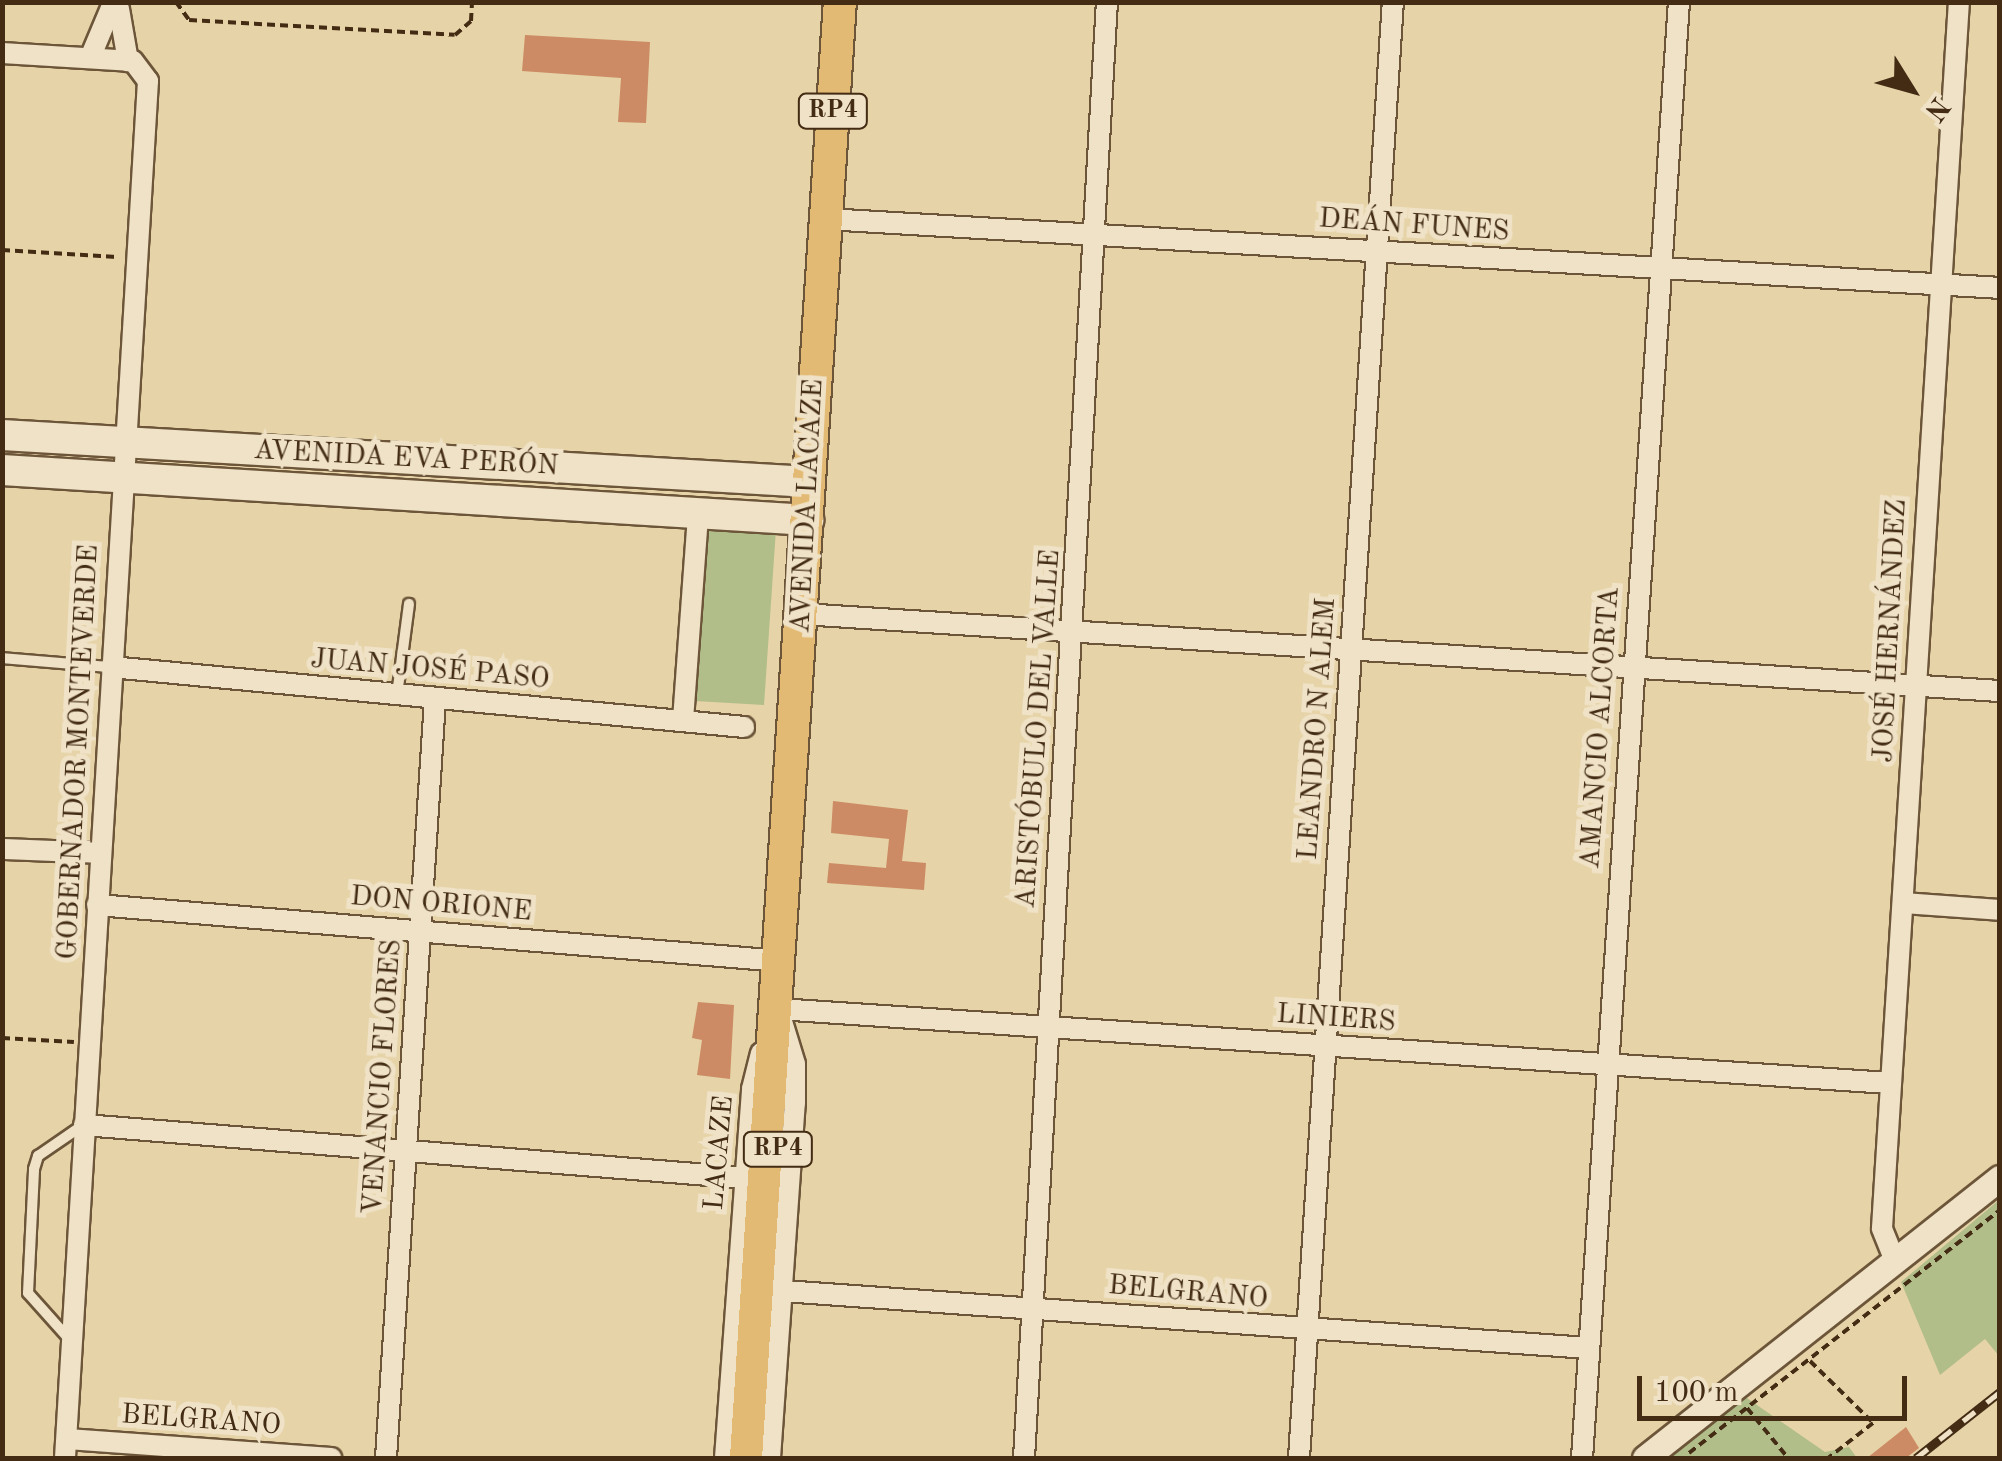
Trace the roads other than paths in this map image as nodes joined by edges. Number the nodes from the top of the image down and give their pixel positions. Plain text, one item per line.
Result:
1 (840, 2) edge
2 (1108, 2) edge
3 (1394, 2) edge
4 (1679, 2) edge
5 (1959, 2) edge
6 (2, 53) edge
7 (90, 58) junction
8 (128, 61) junction
9 (826, 218) junction
10 (1094, 232) junction
11 (1376, 251) junction
12 (1662, 270) junction
13 (1940, 284) junction
14 (2000, 288) edge
15 (2, 435) edge
16 (124, 442) junction
17 (2, 470) edge
18 (122, 478) junction
19 (810, 482) junction
20 (698, 514) junction
21 (808, 520) junction
22 (409, 604) dead end
23 (802, 614) junction
24 (1074, 634) junction
25 (1350, 651) junction
26 (2, 658) edge
27 (112, 667) junction
28 (1633, 669) junction
29 (1916, 686) junction
30 (2000, 691) edge
31 (396, 696) junction
32 (435, 700) junction
33 (683, 720) junction
34 (744, 727) dead end
35 (2, 849) edge
36 (100, 853) junction
37 (1903, 903) junction
38 (97, 905) junction
39 (2000, 910) edge
40 (422, 930) junction
41 (781, 961) junction
42 (778, 1009) junction
43 (1047, 1029) junction
44 (1325, 1046) junction
45 (1604, 1066) junction
46 (1890, 1083) junction
47 (84, 1125) junction
48 (403, 1153) junction
49 (745, 1178) junction
50 (2000, 1178) edge
51 (1896, 1261) junction
52 (769, 1290) junction
53 (1030, 1308) junction
54 (1307, 1330) junction
55 (72, 1343) junction
56 (1589, 1348) junction
57 (66, 1449) edge
58 (331, 1458) edge
59 (386, 1458) edge
60 (725, 1458) edge
61 (746, 1458) edge
62 (758, 1458) edge
63 (770, 1458) edge
64 (1024, 1458) edge
65 (1300, 1458) edge
66 (1582, 1458) edge
67 (1645, 1458) edge

1 - 9 main road, AVENIDA LACAZE / RP4
2 - 10 street, ARISTÓBULO DEL VALLE
3 - 11 street, LEANDRO N ALEM
4 - 12 street, AMANCIO ALCORTA
5 - 13 street, JOSÉ HERNÁNDEZ
6 - 7 street
7 - 8 street
7 - 8 street, GOBERNADOR MONTEVERDE
8 - 16 street, GOBERNADOR MONTEVERDE
9 - 10 street, DEÁN FUNES
9 - 19 main road, AVENIDA LACAZE / RP4
10 - 11 street, DEÁN FUNES
10 - 24 street, ARISTÓBULO DEL VALLE
11 - 12 street, DEÁN FUNES
11 - 25 street, LEANDRO N ALEM
12 - 13 street, DEÁN FUNES
12 - 28 street, AMANCIO ALCORTA
13 - 14 street, DEÁN FUNES
13 - 29 street, JOSÉ HERNÁNDEZ
15 - 16 main road, AVENIDA EVA PERÓN
16 - 18 street, GOBERNADOR MONTEVERDE
16 - 19 main road, AVENIDA EVA PERÓN
17 - 18 main road, AVENIDA EVA PERÓN
18 - 20 main road, AVENIDA EVA PERÓN
18 - 27 street, GOBERNADOR MONTEVERDE
19 - 21 main road, AVENIDA LACAZE / RP4
20 - 21 main road, AVENIDA EVA PERÓN
20 - 33 street
21 - 23 main road, AVENIDA LACAZE / RP4
22 - 31 lane
23 - 24 street
23 - 41 main road, AVENIDA LACAZE / RP4
24 - 25 street
24 - 43 street, ARISTÓBULO DEL VALLE
25 - 28 street
25 - 44 street, LEANDRO N ALEM
26 - 27 lane
27 - 31 street, JUAN JOSÉ PASO
27 - 36 street, GOBERNADOR MONTEVERDE
28 - 29 street
28 - 45 street, AMANCIO ALCORTA
29 - 30 street
29 - 37 street, JOSÉ HERNÁNDEZ
31 - 32 street, JUAN JOSÉ PASO
32 - 33 street, JUAN JOSÉ PASO
32 - 40 street, VENANCIO FLORES
33 - 34 street, JUAN JOSÉ PASO
35 - 36 street
36 - 38 street, GOBERNADOR MONTEVERDE
37 - 39 street
37 - 46 street, JOSÉ HERNÁNDEZ
38 - 40 street, DON ORIONE
38 - 47 street, GOBERNADOR MONTEVERDE
40 - 41 street, DON ORIONE
40 - 48 street, VENANCIO FLORES
41 - 42 main road, AVENIDA LACAZE / RP4
42 - 43 street, LINIERS
42 - 49 street, LACAZE
42 - 52 main road, AVENIDA LACAZE / RP4
43 - 44 street, LINIERS
43 - 53 street, ARISTÓBULO DEL VALLE
44 - 45 street, LINIERS
44 - 54 street, LEANDRO N ALEM
45 - 46 street, LINIERS
45 - 56 street, AMANCIO ALCORTA
46 - 51 street, JOSÉ HERNÁNDEZ
47 - 48 street
47 - 55 street, GOBERNADOR MONTEVERDE
47 - 55 lane
48 - 49 street
48 - 59 street, VENANCIO FLORES
49 - 60 street, LACAZE
50 - 51 street
51 - 67 street
52 - 53 street, BELGRANO
52 - 61 main road, AVENIDA LACAZE / RP4
52 - 62 main road, AVENIDA LACAZE / RP4
52 - 63 street
53 - 54 street, BELGRANO
53 - 64 street, ARISTÓBULO DEL VALLE
54 - 56 street, BELGRANO
54 - 65 street, LEANDRO N ALEM
55 - 57 street, GOBERNADOR MONTEVERDE
56 - 66 street, AMANCIO ALCORTA
57 - 58 street, BELGRANO

